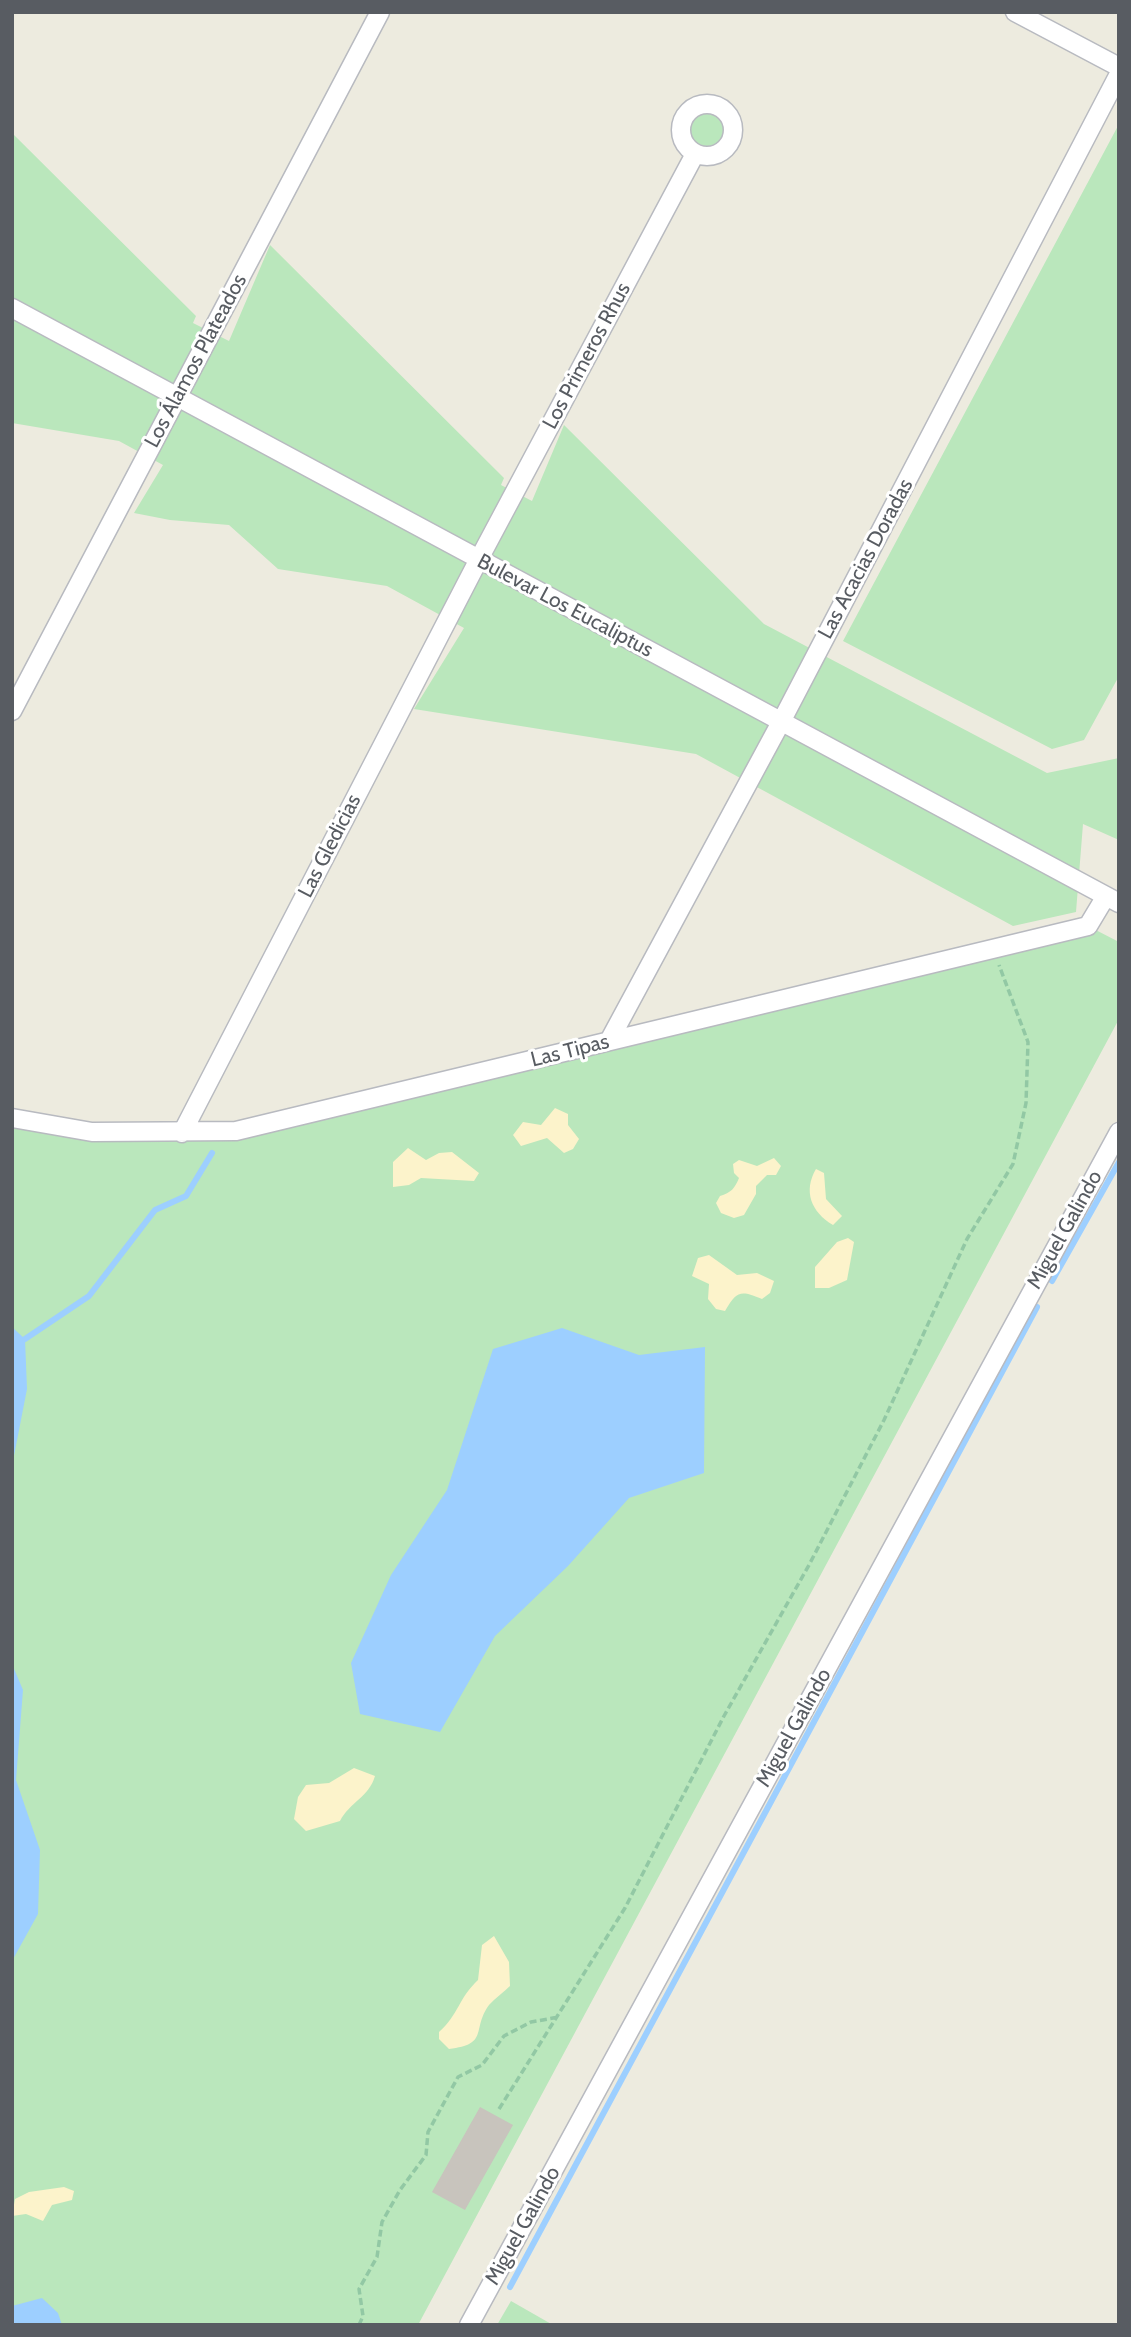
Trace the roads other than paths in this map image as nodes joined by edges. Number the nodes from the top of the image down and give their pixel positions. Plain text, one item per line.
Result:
1 (380, 12) edge
2 (1014, 12) edge
3 (1119, 67) edge
4 (1119, 75) edge
5 (695, 153) dead end
6 (12, 309) edge
7 (177, 397) junction
8 (479, 559) junction
9 (12, 710) edge
10 (781, 722) junction
11 (1112, 899) edge
12 (609, 1041) junction
13 (12, 1118) edge
14 (1119, 1132) edge
15 (182, 1133) junction
16 (469, 2325) edge

1 - 7 street, Los Álamos Plateados
2 - 3 street
4 - 10 street, Las Acacias Doradas
5 - 8 street, Los Primeros Rhus
6 - 7 street, Bulevar Los Eucaliptus
7 - 8 street, Bulevar Los Eucaliptus
7 - 9 street, Los Álamos Plateados
8 - 10 street, Bulevar Los Eucaliptus
8 - 15 street, Las Gledicias
10 - 11 street, Bulevar Los Eucaliptus
10 - 12 street, Las Acacias Doradas
11 - 12 street, Las Tipas
12 - 15 street, Las Tipas
13 - 15 street, Las Tipas
14 - 16 street, Miguel Galindo

